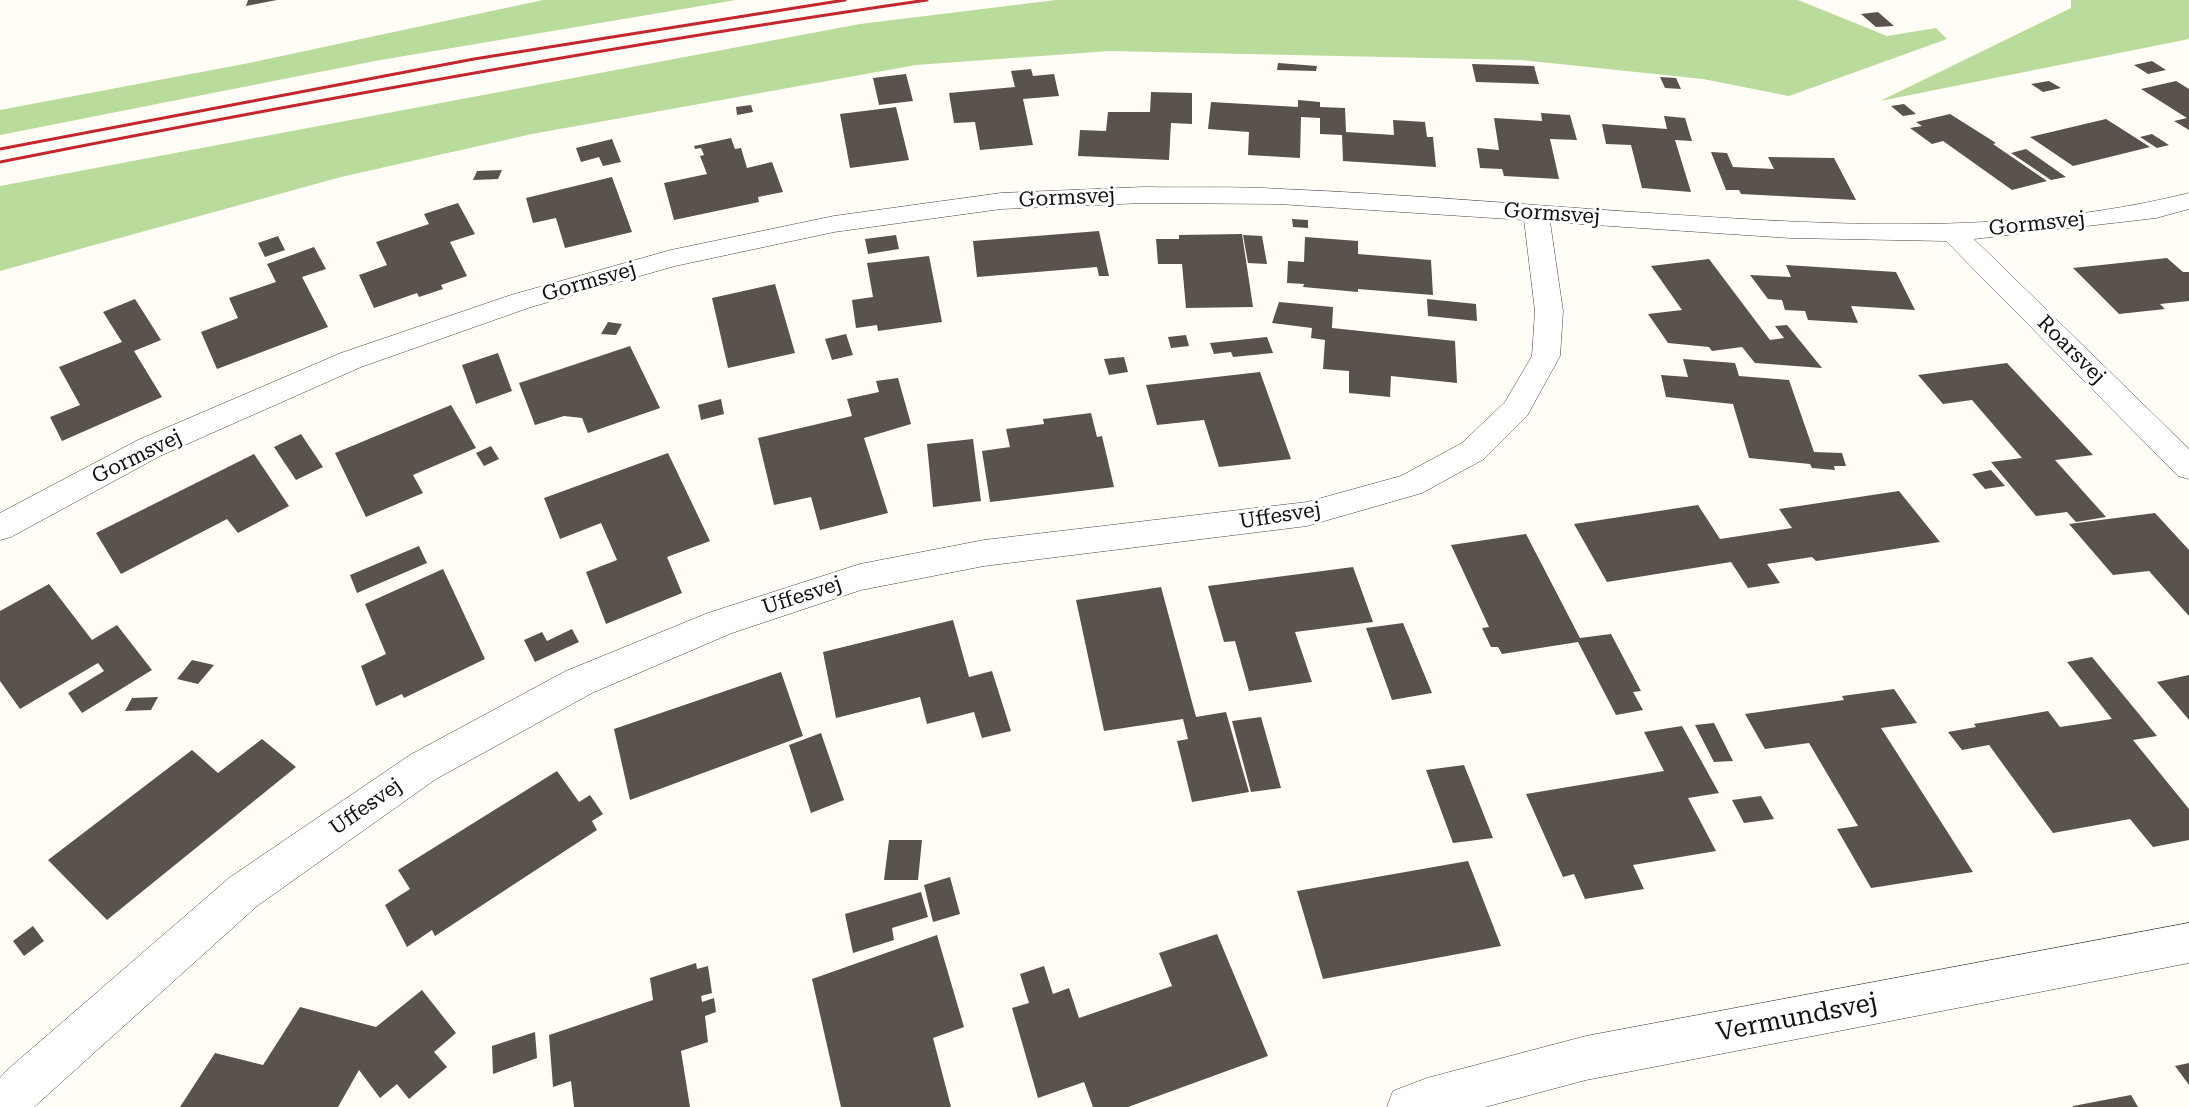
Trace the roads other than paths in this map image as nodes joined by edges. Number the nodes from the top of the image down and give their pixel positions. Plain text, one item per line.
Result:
1 (2189, 201) edge
2 (1536, 213) junction
3 (1953, 233) junction
4 (2189, 468) edge
5 (0, 528) edge
6 (2189, 943) edge
7 (4, 1107) edge
8 (1409, 1107) edge

1 - 3 street, Gormsvej
2 - 3 street, Gormsvej
2 - 5 street, Gormsvej
2 - 7 street, Uffesvej
3 - 4 street, Roarsvej
6 - 8 street, Vermundsvej

